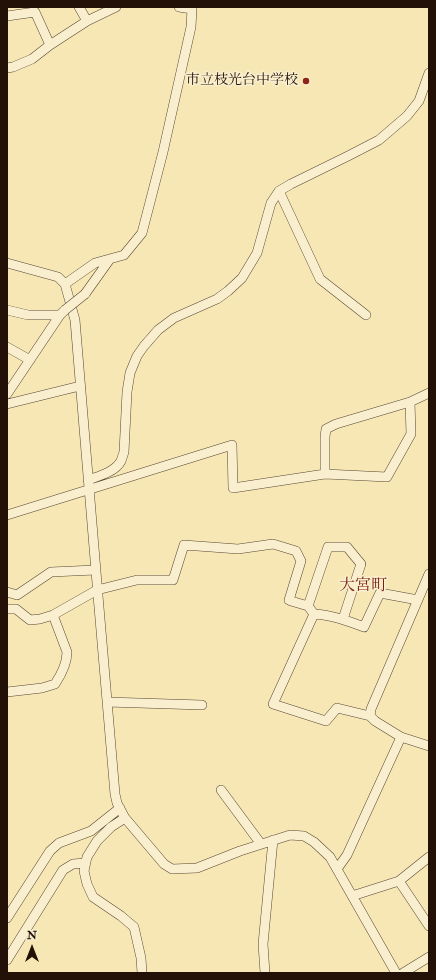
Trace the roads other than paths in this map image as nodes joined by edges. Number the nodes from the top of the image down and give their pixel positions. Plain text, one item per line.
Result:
1 (79, 7) edge
2 (116, 7) edge
3 (179, 7) edge
4 (7, 16) edge
5 (87, 21) junction
6 (50, 45) junction
7 (7, 68) edge
8 (428, 76) edge
9 (279, 191) junction
10 (110, 259) junction
11 (7, 263) edge
12 (66, 284) junction
13 (7, 310) edge
14 (62, 313) junction
15 (366, 315) dead end
16 (7, 346) edge
17 (30, 360) junction
18 (80, 386) junction
19 (429, 393) edge
20 (7, 394) edge
21 (410, 402) junction
22 (7, 404) edge
23 (325, 474) junction
24 (89, 485) junction
25 (7, 515) edge
26 (95, 570) junction
27 (429, 574) edge
28 (97, 590) junction
29 (7, 592) edge
30 (418, 600) junction
31 (308, 606) junction
32 (7, 609) edge
33 (314, 614) junction
34 (53, 615) junction
35 (343, 619) junction
36 (7, 692) edge
37 (107, 702) junction
38 (202, 705) dead end
39 (370, 716) junction
40 (401, 738) junction
41 (429, 746) edge
42 (221, 790) dead end
43 (120, 808) junction
44 (125, 818) junction
45 (273, 840) junction
46 (261, 844) junction
47 (429, 857) edge
48 (85, 863) junction
49 (337, 869) junction
50 (399, 881) junction
51 (352, 896) junction
52 (7, 918) edge
53 (429, 926) edge
54 (429, 957) edge
55 (7, 960) edge
56 (142, 973) edge
57 (266, 973) edge
58 (396, 973) edge
59 (403, 973) edge

1 - 5 street
2 - 5 street
3 - 10 street
4 - 6 street
5 - 6 street
6 - 7 street
8 - 9 street
9 - 15 street
9 - 24 street
10 - 12 street
10 - 14 street, bridge
11 - 12 street
12 - 18 street
13 - 14 street
14 - 17 street
16 - 17 street
17 - 20 street
18 - 22 street
18 - 24 street
19 - 21 street
21 - 23 street
21 - 23 street
23 - 24 street
24 - 25 street
24 - 26 street
26 - 28 street
26 - 29 street
27 - 30 street
28 - 31 street
28 - 34 street
28 - 37 street
30 - 35 street
30 - 39 street
31 - 33 street
31 - 35 street
32 - 34 street
33 - 35 street
33 - 39 street
34 - 36 street
37 - 38 street
37 - 43 street
39 - 40 street
40 - 41 street
40 - 49 street
42 - 46 street
43 - 44 street
43 - 52 street
44 - 46 street
44 - 48 street
45 - 46 street
45 - 49 street
45 - 57 street
47 - 50 street
48 - 55 street
48 - 56 street
49 - 51 street
50 - 51 street
50 - 53 street
51 - 58 street
54 - 59 street

